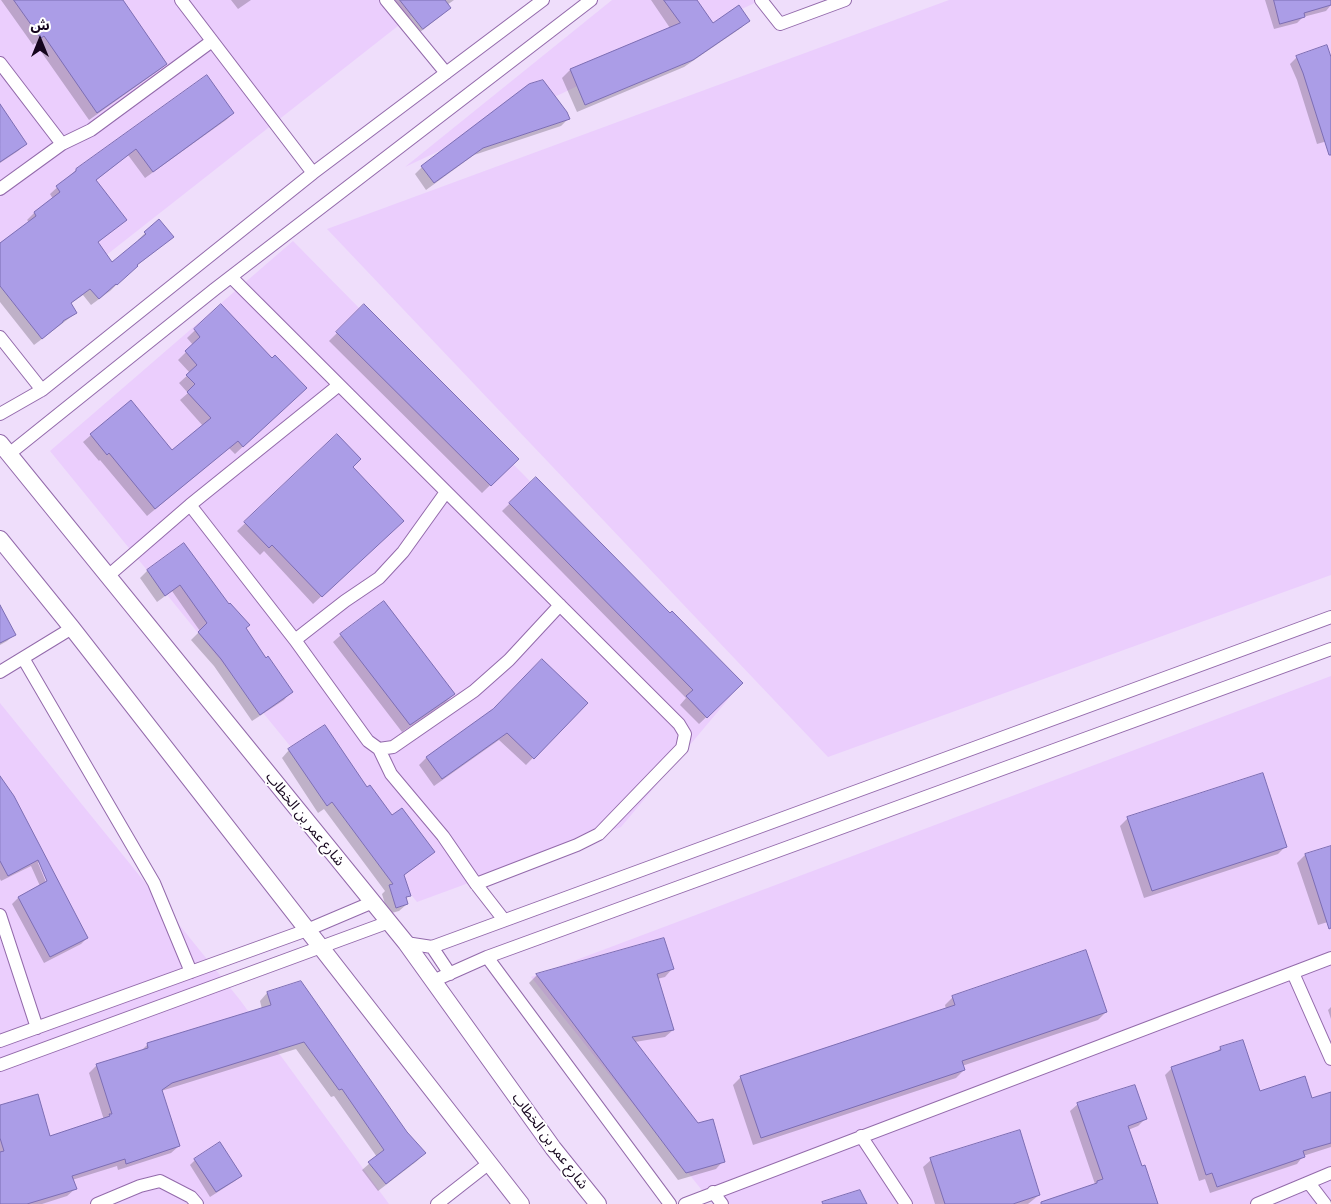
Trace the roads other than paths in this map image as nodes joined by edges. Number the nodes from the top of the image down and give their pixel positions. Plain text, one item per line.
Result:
1 (181, 0) edge
2 (386, 0) edge
3 (543, 0) edge
4 (591, 0) edge
5 (761, 0) edge
6 (845, 0) edge
7 (212, 41) junction
8 (0, 63) edge
9 (446, 73) junction
10 (62, 144) junction
11 (313, 174) junction
12 (0, 189) edge
13 (230, 277) junction
14 (0, 337) edge
15 (339, 385) junction
16 (42, 390) junction
17 (0, 414) edge
18 (4, 448) edge
19 (446, 492) junction
20 (190, 505) junction
21 (0, 539) edge
22 (108, 576) junction
23 (560, 605) junction
24 (1331, 617) edge
25 (72, 628) junction
26 (295, 640) junction
27 (1331, 649) edge
28 (23, 658) junction
29 (0, 672) edge
30 (379, 749) junction
31 (476, 884) junction
32 (373, 902) junction
33 (0, 914) edge
34 (504, 920) junction
35 (389, 922) junction
36 (307, 930) junction
37 (406, 943) junction
38 (432, 947) junction
39 (320, 948) junction
40 (487, 957) junction
41 (1331, 958) edge
42 (191, 972) junction
43 (1293, 972) junction
44 (450, 974) junction
45 (433, 980) junction
46 (38, 1028) junction
47 (0, 1041) edge
48 (1331, 1059) edge
49 (0, 1065) edge
50 (861, 1136) junction
51 (488, 1164) junction
52 (1331, 1173) edge
53 (1309, 1183) junction
54 (713, 1192) junction
55 (97, 1204) edge
56 (197, 1204) edge
57 (437, 1204) edge
58 (521, 1204) edge
59 (598, 1204) edge
60 (670, 1204) edge
61 (685, 1204) edge
62 (722, 1204) edge
63 (906, 1204) edge
64 (1257, 1204) edge
65 (1325, 1204) edge

1 - 7 street
2 - 9 street
3 - 9 street
4 - 13 street
5 - 6 street
7 - 10 street
7 - 11 street
8 - 10 street
9 - 11 street
10 - 12 street
11 - 16 street
13 - 15 street
13 - 18 street
14 - 16 street
15 - 19 street
15 - 20 street
16 - 17 street
18 - 22 main road, شارع عمر بن الخطاب
19 - 23 street
19 - 26 street
20 - 22 street
20 - 26 street
21 - 25 main road
22 - 32 main road, شارع عمر بن الخطاب
23 - 30 street
23 - 31 street
24 - 34 street
25 - 28 street
25 - 36 main road
26 - 30 street
27 - 40 street
28 - 29 street
28 - 42 street
30 - 31 street
31 - 34 street
32 - 35 main road, شارع عمر بن الخطاب
32 - 36 street
33 - 46 street
34 - 38 street
35 - 37 main road, شارع عمر بن الخطاب
35 - 39 street
36 - 39 main road
36 - 42 street
37 - 38 street
37 - 45 main road, شارع عمر بن الخطاب
38 - 44 street
39 - 49 street
39 - 51 main road
40 - 44 street
40 - 60 street
41 - 43 street
42 - 46 street
43 - 48 street
43 - 50 street
44 - 45 street
45 - 59 main road, شارع عمر بن الخطاب
46 - 47 street
50 - 54 street
50 - 63 street
51 - 57 street
51 - 58 main road
52 - 53 street
53 - 64 street
53 - 65 street
54 - 61 street
54 - 62 street
55 - 56 street

